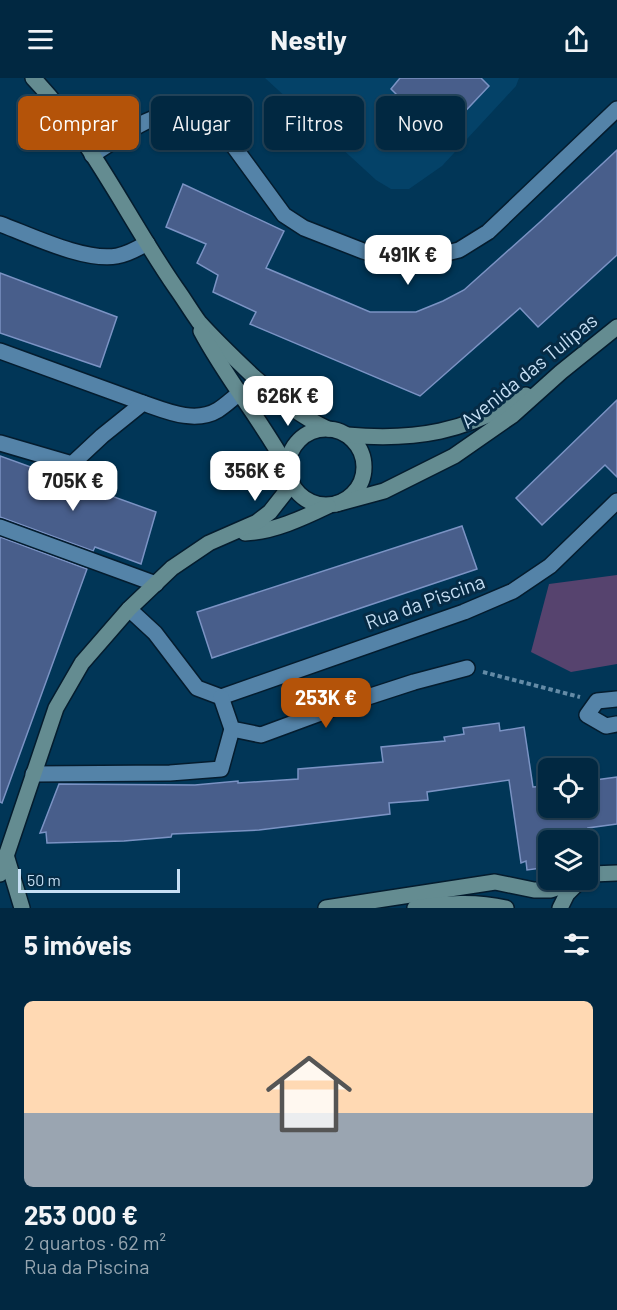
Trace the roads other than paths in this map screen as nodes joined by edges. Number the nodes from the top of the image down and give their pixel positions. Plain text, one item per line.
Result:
1 (33, 78) edge
2 (617, 109) edge
3 (92, 154) junction
4 (0, 224) edge
5 (147, 243) junction
6 (189, 307) junction
7 (617, 327) edge
8 (0, 351) edge
9 (561, 372) junction
10 (241, 392) junction
11 (143, 403) junction
12 (328, 429) junction
13 (347, 435) junction
14 (0, 443) edge
15 (287, 467) junction
16 (292, 484) junction
17 (617, 501) edge
18 (332, 505) junction
19 (0, 527) edge
20 (230, 534) junction
21 (156, 584) junction
22 (129, 609) junction
23 (467, 668) road end
24 (221, 696) junction
25 (617, 699) edge
26 (617, 724) edge
27 (232, 729) junction
28 (33, 774) junction
29 (3, 854) edge
30 (617, 873) edge
31 (0, 874) edge
32 (598, 874) edge
33 (538, 890) edge
34 (572, 890) edge
35 (22, 908) edge
36 (326, 908) edge
37 (416, 908) edge
38 (506, 908) edge
39 (560, 908) edge

1 - 3 street
2 - 3 street
3 - 5 street
4 - 5 street
5 - 6 street
6 - 10 street
6 - 12 street
7 - 9 street, Avenida das Tulipas
8 - 11 street
9 - 13 street
9 - 18 street, Avenida das Tulipas
10 - 11 street
10 - 15 street
11 - 14 street
12 - 13 street
12 - 15 street
13 - 18 street
15 - 16 street
16 - 18 street
16 - 20 street, Avenida das Tulipas
17 - 24 street, Rua da Piscina
18 - 20 street, Avenida das Tulipas
19 - 21 street
20 - 21 street, Avenida das Tulipas
21 - 22 street, Avenida das Tulipas
22 - 24 street
22 - 28 street, Avenida das Tulipas
23 - 27 street
24 - 27 street
25 - 26 street
27 - 28 street
28 - 29 street, Avenida das Tulipas
29 - 31 street, Avenida das Tulipas
29 - 35 street
30 - 32 street
33 - 36 street
34 - 39 street
37 - 38 street

